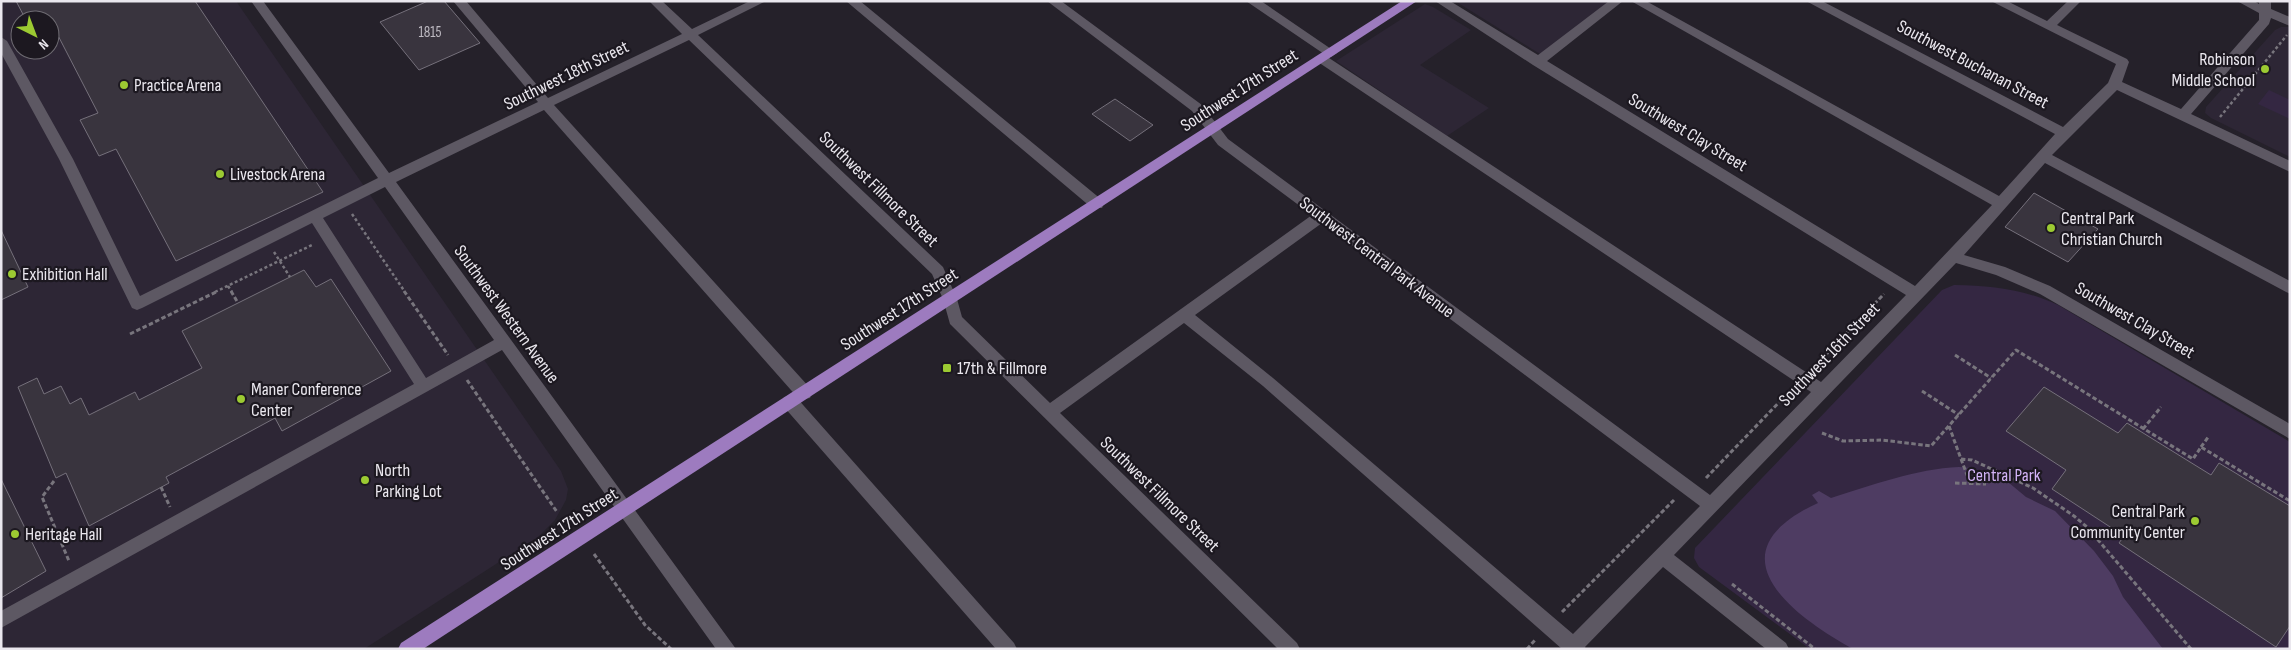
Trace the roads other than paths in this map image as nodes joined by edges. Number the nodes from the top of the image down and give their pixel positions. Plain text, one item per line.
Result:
1 (257, 1) edge
2 (459, 1) edge
3 (655, 1) edge
4 (760, 1) edge
5 (852, 1) edge
6 (1053, 1) edge
7 (1252, 1) edge
8 (1411, 1) edge
9 (1441, 1) edge
10 (1617, 1) edge
11 (1637, 1) edge
12 (1812, 1) edge
13 (1997, 1) edge
14 (2075, 1) edge
15 (2243, 1) edge
16 (2265, 6) edge
17 (2290, 22) edge
18 (2049, 26) junction
19 (690, 35) junction
20 (1, 41) edge
21 (1326, 56) junction
22 (1537, 62) junction
23 (2114, 85) junction
24 (546, 104) junction
25 (2183, 115) junction
26 (1214, 128) junction
27 (2064, 133) junction
28 (2043, 156) junction
29 (2290, 167) edge
30 (387, 180) junction
31 (2000, 203) junction
32 (1098, 204) junction
33 (315, 216) junction
34 (1321, 216) junction
35 (1953, 257) junction
36 (2290, 288) edge
37 (1916, 294) junction
38 (950, 299) junction
39 (1184, 314) junction
40 (504, 342) junction
41 (423, 386) junction
42 (1822, 390) junction
43 (804, 393) junction
44 (790, 402) junction
45 (1050, 412) junction
46 (2290, 432) edge
47 (1710, 504) junction
48 (625, 508) junction
49 (1661, 555) junction
50 (1, 620) edge
51 (1574, 648) edge
52 (407, 649) edge
53 (727, 649) edge
54 (1008, 649) edge
55 (1291, 649) edge
56 (1780, 649) edge

1 - 30 street, Southwest Western Avenue
2 - 24 street
3 - 19 street, Southwest Fillmore Street
4 - 19 street, Southwest 18th Street
5 - 32 street
6 - 26 street, Southwest Central Park Avenue
7 - 21 street
8 - 21 main road, Southwest 17th Street
9 - 22 street, Southwest Clay Street
10 - 22 street
11 - 31 street
12 - 27 street, Southwest Buchanan Street
13 - 18 street
14 - 18 street
15 - 16 street
16 - 17 street
16 - 25 street
18 - 23 street
19 - 24 street, Southwest 18th Street
19 - 38 street, Southwest Fillmore Street
20 - 33 street, Southwest 18th Street
21 - 26 main road, Southwest 17th Street
21 - 42 street
22 - 37 street, Southwest Clay Street
23 - 25 street
23 - 27 street, Southwest 16th Street
24 - 30 street, Southwest 18th Street
24 - 43 street
25 - 29 street
26 - 32 main road, Southwest 17th Street
26 - 34 street, Southwest Central Park Avenue
27 - 28 street, Southwest 16th Street
28 - 31 street, Southwest 16th Street
28 - 36 street
30 - 33 street, Southwest 18th Street
30 - 40 street, Southwest Western Avenue
31 - 35 street, Southwest 16th Street
32 - 38 main road, Southwest 17th Street
33 - 41 street
34 - 39 street
34 - 47 street, Southwest Central Park Avenue
35 - 37 street, Southwest 16th Street
35 - 46 street, Southwest Clay Street
37 - 42 street, Southwest 16th Street
38 - 43 main road, Southwest 17th Street
38 - 45 street, Southwest Fillmore Street
39 - 45 street
39 - 51 street
40 - 41 street
40 - 48 street, Southwest Western Avenue
41 - 50 street
42 - 47 street, Southwest 16th Street
43 - 44 main road, Southwest 17th Street
44 - 48 main road, Southwest 17th Street
44 - 54 street
45 - 55 street, Southwest Fillmore Street
47 - 49 street, Southwest 16th Street
48 - 52 main road, Southwest 17th Street
48 - 53 street, Southwest Western Avenue
49 - 51 street, Southwest 16th Street
49 - 56 street

